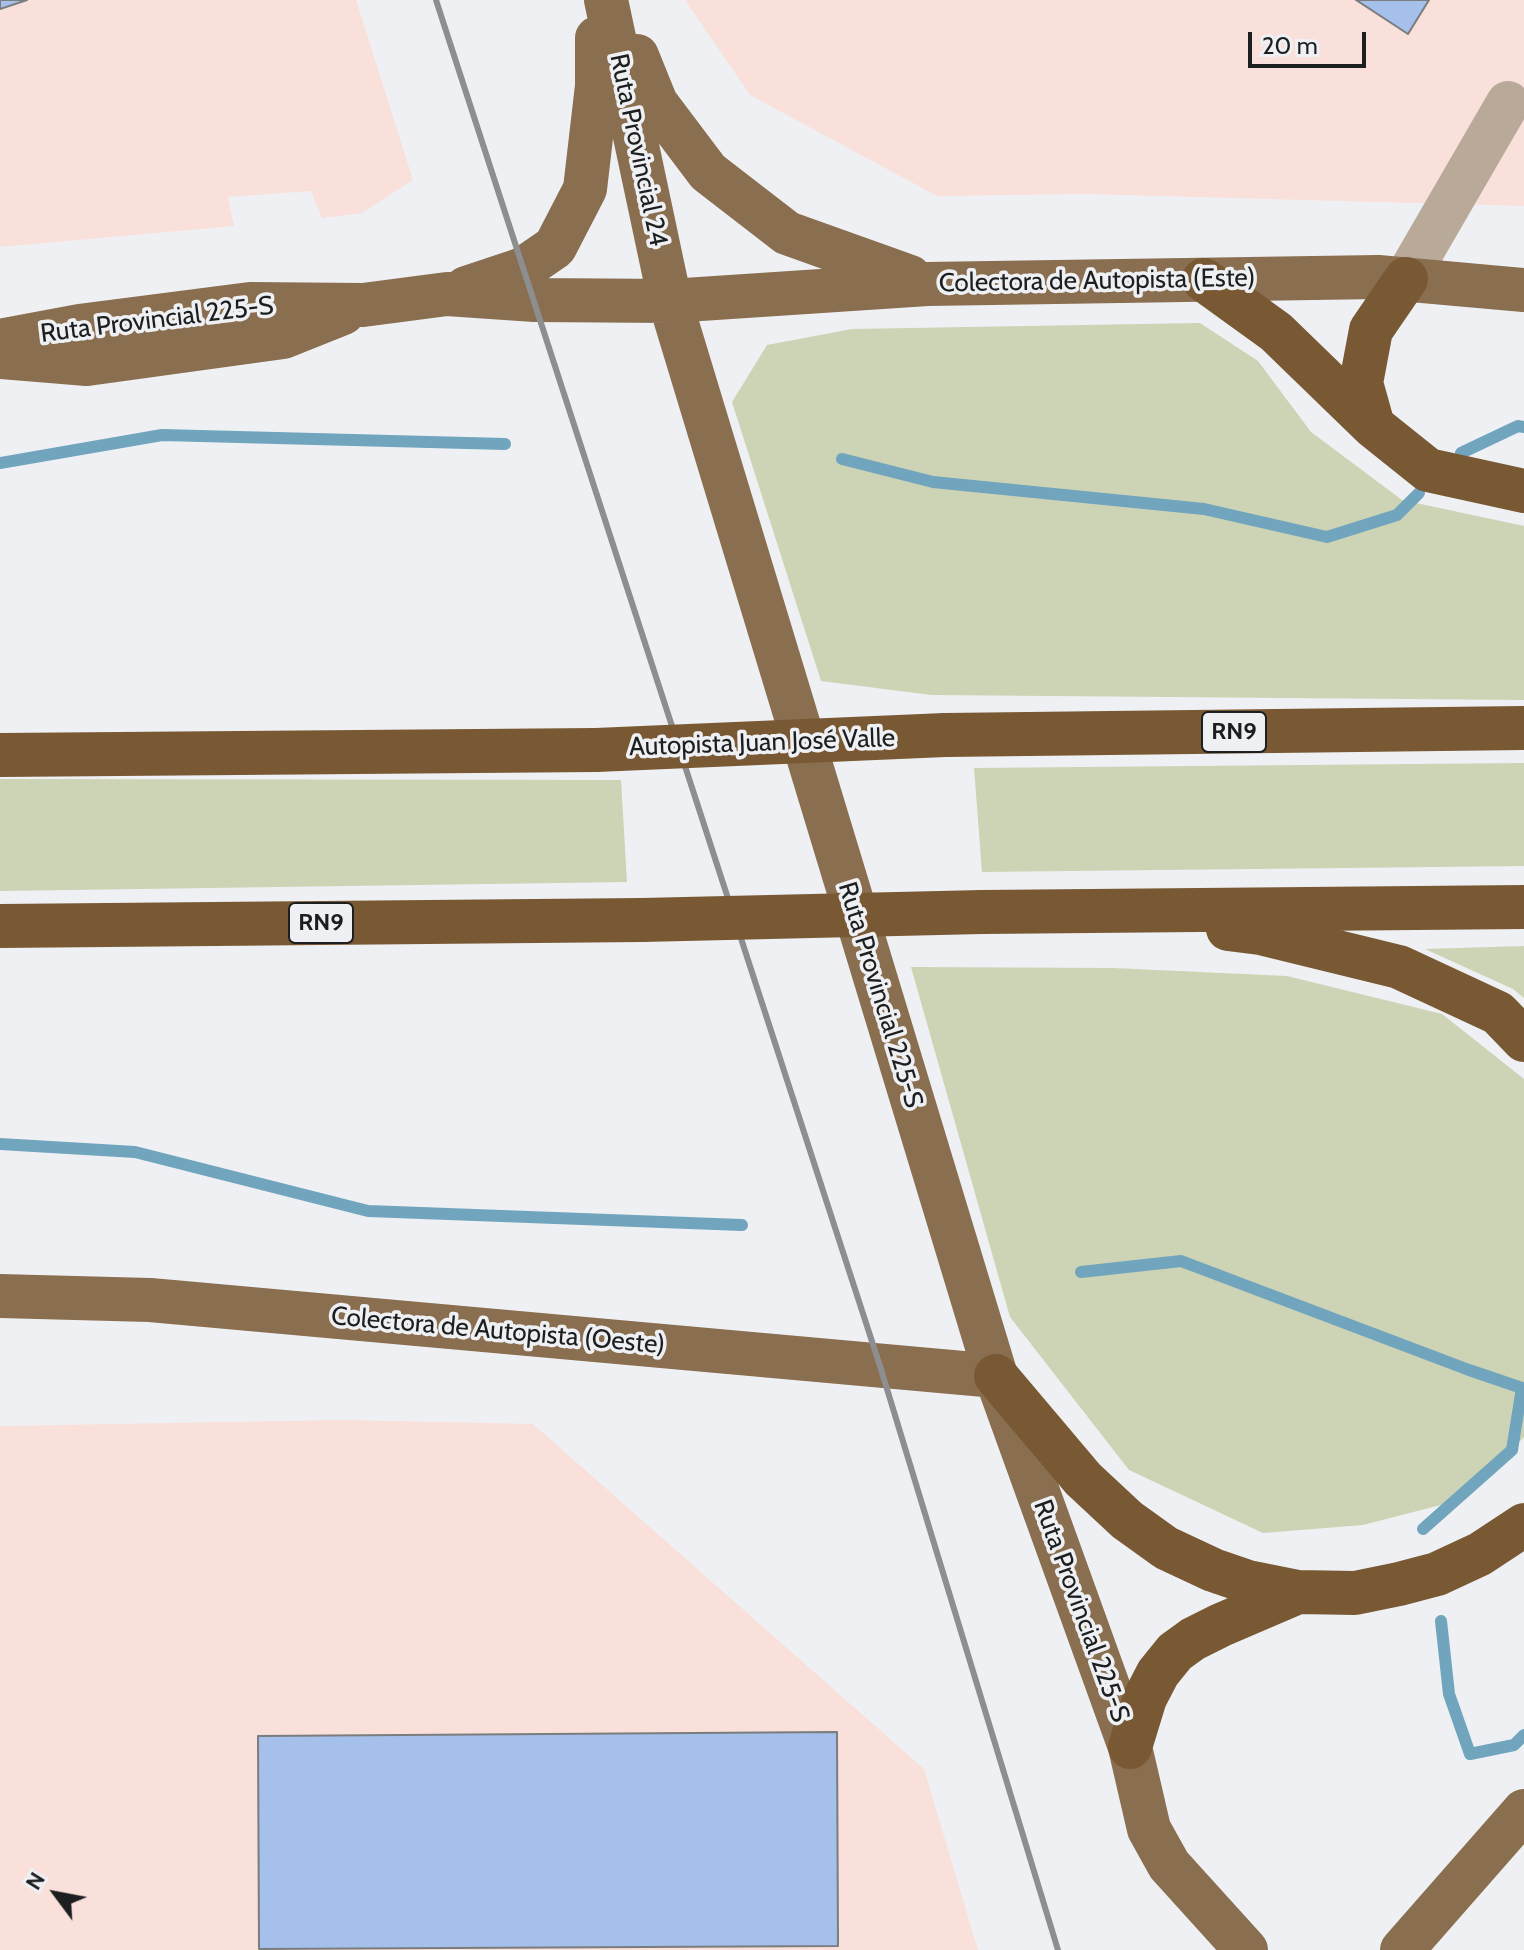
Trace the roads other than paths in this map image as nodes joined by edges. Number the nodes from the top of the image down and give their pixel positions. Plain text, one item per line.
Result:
1 (597, 0) edge
2 (606, 0) edge
3 (615, 0) edge
4 (1508, 103) dead end
5 (1406, 279) junction
6 (1204, 280) junction
7 (927, 284) junction
8 (1524, 290) edge
9 (447, 294) junction
10 (670, 301) junction
11 (363, 305) junction
12 (0, 341) edge
13 (0, 357) edge
14 (1373, 426) junction
15 (1524, 491) edge
16 (1524, 728) edge
17 (0, 755) edge
18 (1524, 907) edge
19 (1071, 909) junction
20 (0, 926) edge
21 (1524, 1040) edge
22 (0, 1296) edge
23 (996, 1376) junction
24 (1524, 1525) edge
25 (1298, 1592) junction
26 (1130, 1747) junction
27 (1524, 1811) edge
28 (1246, 1950) edge
29 (1402, 1950) edge

1 - 9 main road
2 - 10 main road, Ruta Provincial 24
3 - 7 main road
4 - 5 lane
5 - 6 main road, Colectora de Autopista (Este)
5 - 8 main road, Colectora de Autopista (Este)
5 - 14 highway
6 - 7 main road, Colectora de Autopista (Este)
6 - 14 highway
7 - 10 main road, Colectora de Autopista (Este)
9 - 10 main road, Ruta Provincial 225-S
9 - 11 main road, Ruta Provincial 225-S
10 - 23 main road, Ruta Provincial 225-S
11 - 12 main road, Ruta Provincial 225-S
11 - 13 main road, Ruta Provincial 225-S
14 - 15 highway
16 - 17 highway, Autopista Juan José Valle / RN9, bridge
18 - 19 highway, RN9
19 - 20 highway, RN9, bridge
19 - 21 highway
22 - 23 main road, Colectora de Autopista (Oeste)
23 - 25 highway
23 - 26 main road, Ruta Provincial 225-S
24 - 25 highway
25 - 26 highway
26 - 28 main road, Ruta Provincial 225-S
27 - 29 main road

